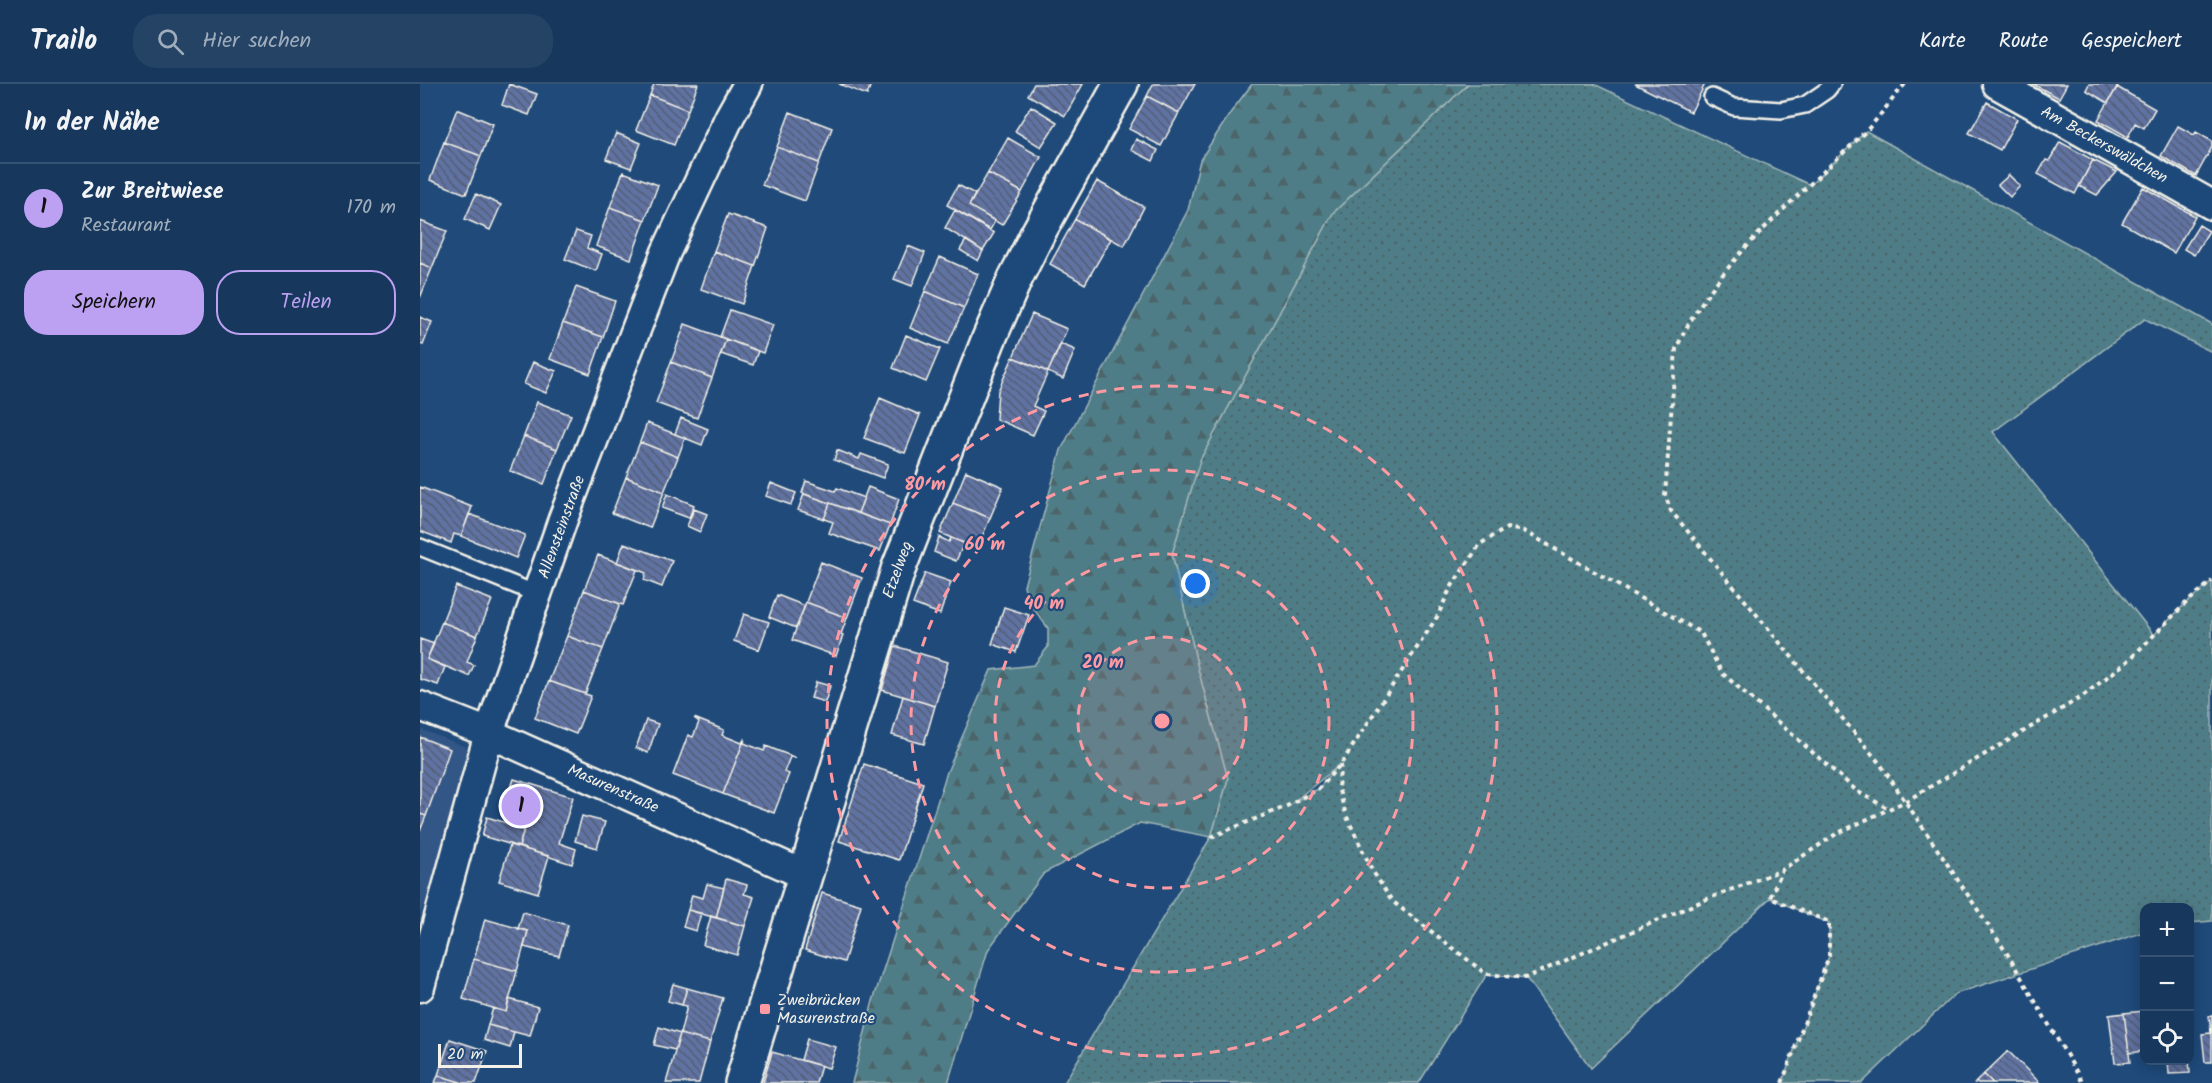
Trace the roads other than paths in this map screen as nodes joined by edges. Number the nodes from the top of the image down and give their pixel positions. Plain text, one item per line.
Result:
1 (748, 84) edge
2 (1121, 84) edge
3 (1832, 84) edge
4 (1997, 84) edge
5 (1712, 97) dead end
6 (2212, 205) edge
7 (420, 547) edge
8 (537, 594) junction
9 (420, 706) edge
10 (489, 733) junction
11 (805, 875) junction
12 (420, 987) edge
13 (742, 1083) edge

1 - 8 street, Allensteinstraße
2 - 11 street, Etzelweg
3 - 5 lane
4 - 6 street, Am Beckerswäldchen
7 - 8 lane
8 - 10 street, Allensteinstraße
9 - 10 street, Masurenstraße
10 - 11 street, Masurenstraße
10 - 12 street, Allensteinstraße
11 - 13 street, Etzelweg

